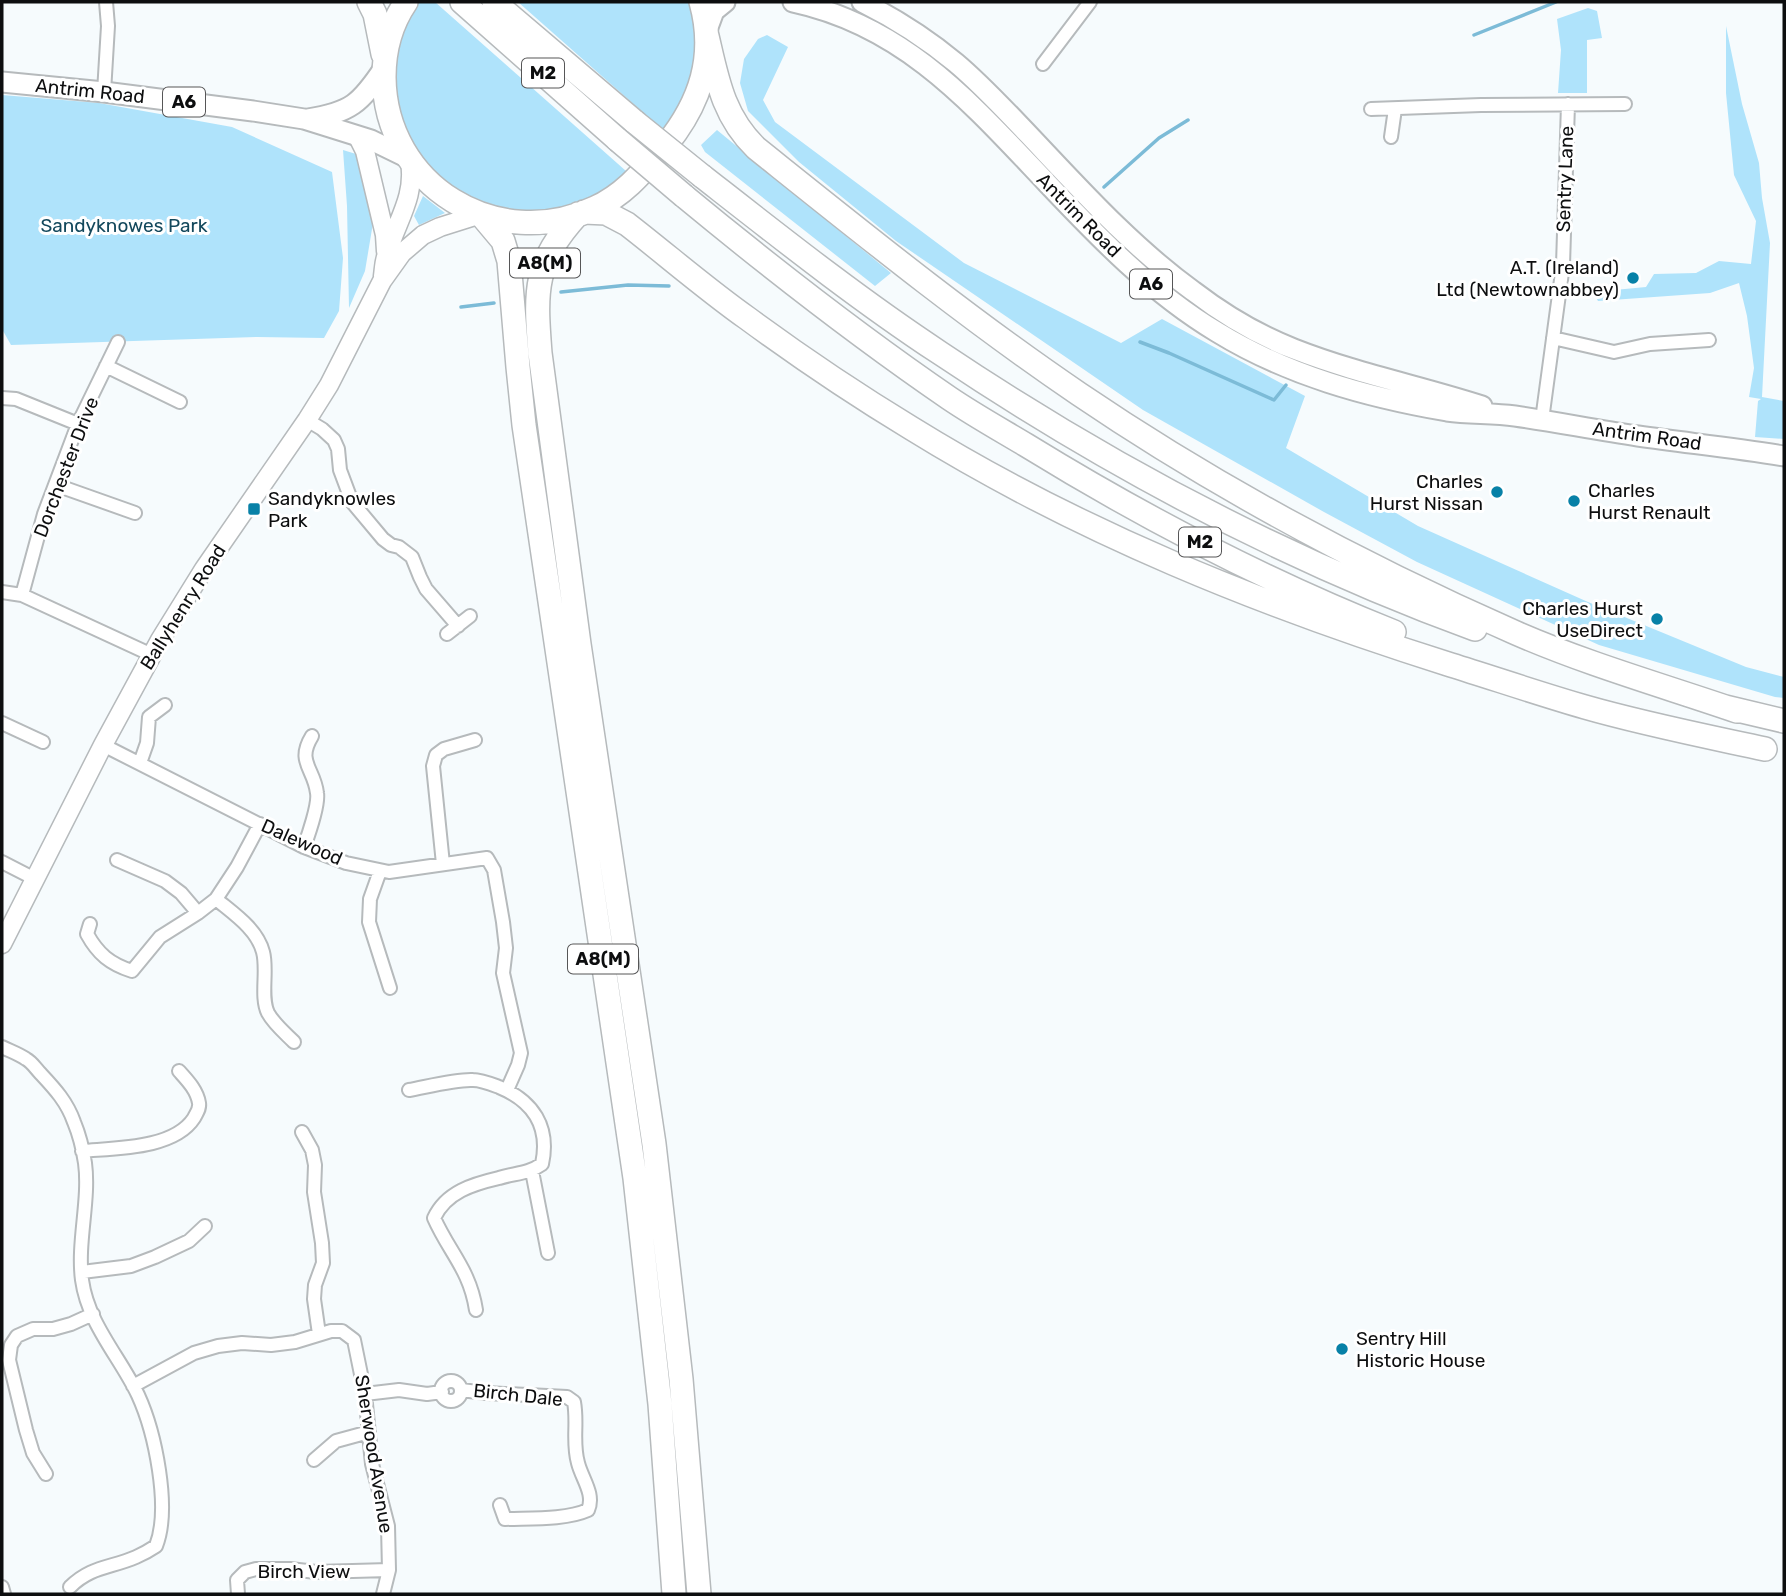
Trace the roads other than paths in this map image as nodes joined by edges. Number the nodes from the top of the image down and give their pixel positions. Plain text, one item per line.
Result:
1 (106, 2) edge
2 (369, 2) edge
3 (406, 2) edge
4 (494, 2) edge
5 (701, 2) edge
6 (725, 2) edge
7 (793, 2) edge
8 (862, 2) edge
9 (1090, 2) edge
10 (465, 4) edge
11 (707, 33) junction
12 (384, 64) junction
13 (1043, 64) dead end
14 (2, 82) edge
15 (104, 92) junction
16 (1620, 99) dead end
17 (1568, 104) junction
18 (1371, 109) dead end
19 (1395, 109) junction
20 (304, 119) junction
21 (1391, 136) dead end
22 (358, 137) junction
23 (409, 160) junction
24 (581, 213) junction
25 (480, 215) junction
26 (386, 254) junction
27 (382, 281) junction
28 (1553, 338) junction
29 (1709, 340) dead end
30 (118, 342) dead end
31 (106, 366) junction
32 (2, 398) edge
33 (180, 402) dead end
34 (1509, 415) junction
35 (307, 420) junction
36 (1542, 420) junction
37 (78, 425) junction
38 (1784, 456) edge
39 (56, 485) junction
40 (135, 513) dead end
41 (2, 592) edge
42 (22, 595) junction
43 (470, 616) dead end
44 (458, 626) junction
45 (447, 635) dead end
46 (152, 655) junction
47 (165, 705) dead end
48 (1737, 711) junction
49 (1784, 721) edge
50 (2, 723) edge
51 (312, 736) dead end
52 (475, 740) dead end
53 (43, 742) dead end
54 (103, 745) junction
55 (1774, 751) edge
56 (140, 764) junction
57 (260, 824) junction
58 (303, 847) junction
59 (117, 860) dead end
60 (2, 862) edge
61 (443, 864) junction
62 (380, 871) junction
63 (35, 879) junction
64 (216, 899) junction
65 (198, 913) junction
66 (90, 924) dead end
67 (2, 944) edge
68 (390, 988) dead end
69 (294, 1042) dead end
70 (2, 1047) edge
71 (179, 1071) dead end
72 (409, 1090) dead end
73 (507, 1090) junction
74 (302, 1132) dead end
75 (82, 1151) junction
76 (532, 1171) junction
77 (205, 1226) dead end
78 (548, 1254) dead end
79 (82, 1272) junction
80 (477, 1310) dead end
81 (93, 1314) junction
82 (319, 1334) junction
83 (133, 1386) junction
84 (365, 1394) junction
85 (369, 1432) junction
86 (314, 1460) dead end
87 (46, 1474) dead end
88 (500, 1505) dead end
89 (389, 1570) junction
90 (2, 1587) edge
91 (70, 1587) dead end
92 (4, 1594) edge
93 (238, 1594) edge
94 (383, 1594) edge
95 (674, 1594) edge
96 (699, 1594) edge

1 - 15 street
2 - 12 highway
3 - 12 highway, A6
4 - 48 highway, M2, bridge
5 - 11 highway, A6
6 - 11 main road, A6
7 - 34 main road, Antrim Road / A6
8 - 34 main road, Antrim Road / A6
9 - 13 street
10 - 55 highway, M2, bridge
11 - 24 highway, A6
11 - 48 highway
12 - 20 main road, Antrim Road / A6
12 - 23 highway, A6
14 - 15 main road, Antrim Road / A6
15 - 20 main road, Antrim Road / A6
16 - 17 street
17 - 19 street
17 - 28 street, Sentry Lane
18 - 19 street
19 - 21 street
20 - 22 main road, Antrim Road / A6
22 - 23 main road, Antrim Road / A6
22 - 26 main road
23 - 25 highway, A6
23 - 26 main road, Ballyhenry Road
24 - 25 highway, A6
24 - 55 highway
24 - 96 highway, A8(M)
25 - 27 main road, Ballyhenry Road
25 - 95 highway, A8(M)
26 - 27 main road, Ballyhenry Road
27 - 35 main road, Ballyhenry Road
28 - 29 street
28 - 36 street, Sentry Lane
30 - 31 street, Dorchester Drive
31 - 33 street
31 - 37 street, Dorchester Drive
32 - 37 street
34 - 36 main road, Antrim Road / A6
35 - 44 street
35 - 46 main road, Ballyhenry Road
36 - 38 main road, Antrim Road / A6
37 - 39 street, Dorchester Drive
39 - 40 street
39 - 42 street, Dorchester Drive
41 - 42 street
42 - 46 street
43 - 44 street
44 - 45 street
46 - 54 main road, Ballyhenry Road
47 - 56 street
48 - 49 highway, M2
50 - 53 street
51 - 58 street
52 - 61 street
54 - 56 street, Dalewood
54 - 63 main road, Ballyhenry Road
56 - 57 street, Dalewood
57 - 58 street, Dalewood
57 - 64 street
58 - 62 street, Dalewood
59 - 65 street
60 - 63 street
61 - 62 street, Dalewood
61 - 73 street, Dalewood
62 - 68 street
63 - 67 main road, Ballyhenry Road
64 - 65 street
64 - 69 street
65 - 66 street
70 - 75 street
71 - 75 street
72 - 73 street
73 - 76 street
74 - 82 street
75 - 79 street
76 - 78 street
76 - 80 street
77 - 79 street
79 - 81 street
81 - 83 street
81 - 87 street
82 - 83 street, Sherwood Avenue
82 - 84 street, Sherwood Avenue
83 - 91 street
84 - 85 street, Sherwood Avenue
84 - 88 street, Birch Dale
85 - 86 street
85 - 89 street, Sherwood Avenue
89 - 93 street, Birch View
89 - 94 street, Sherwood Avenue
90 - 92 street

